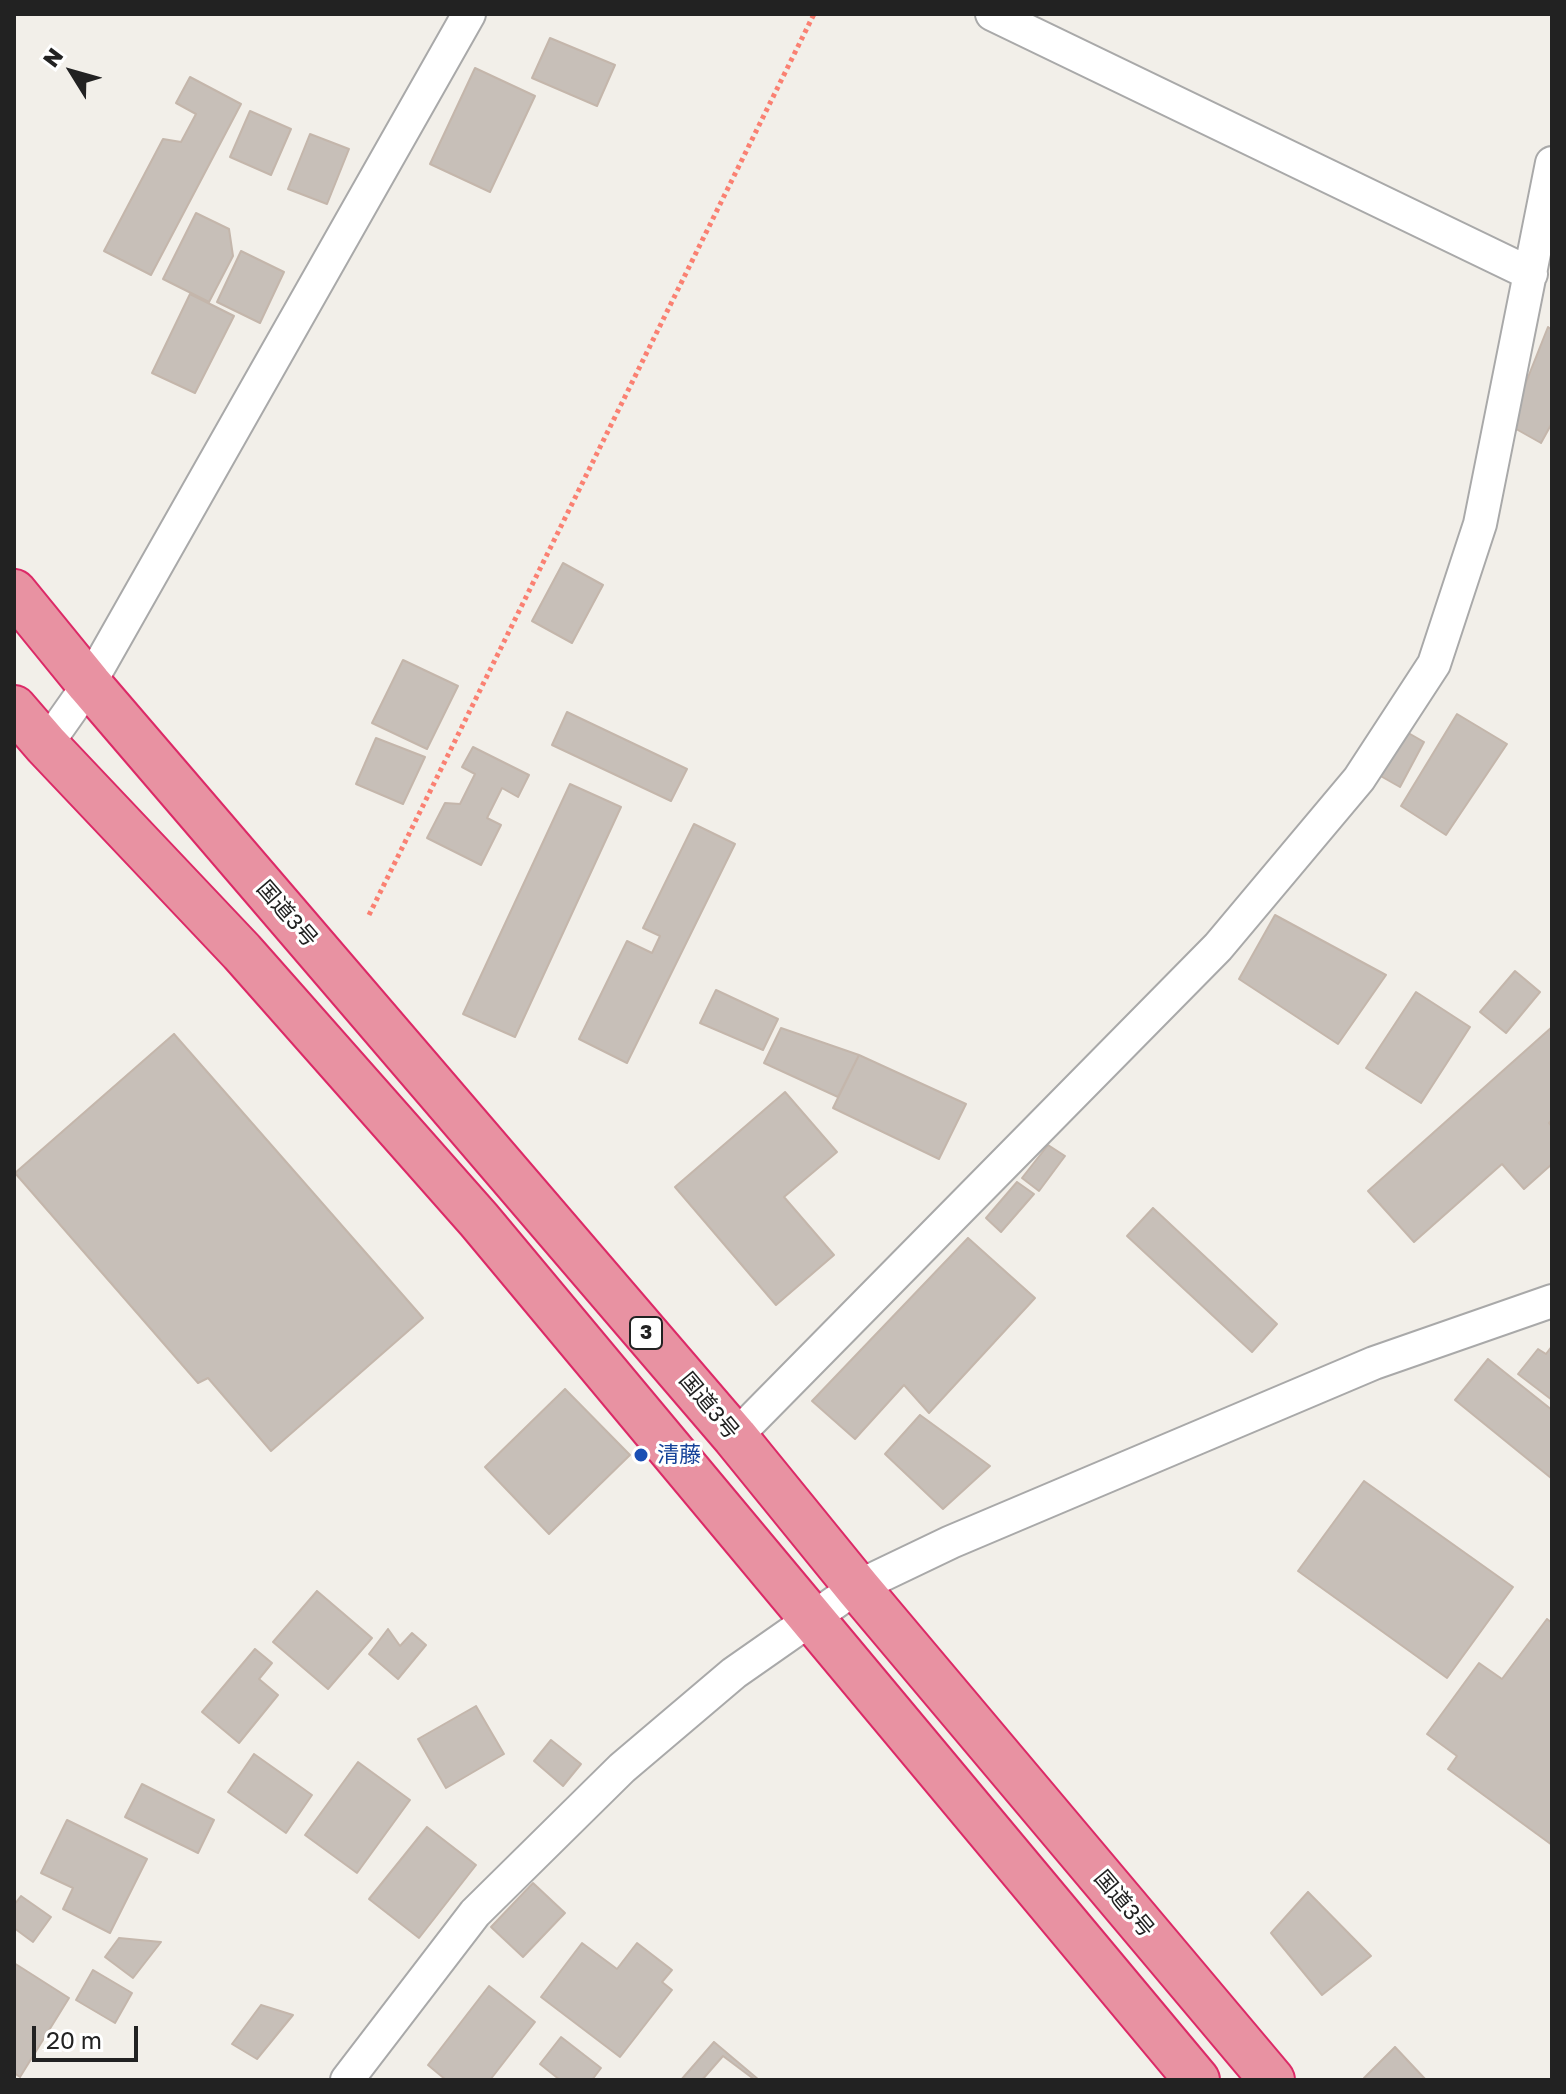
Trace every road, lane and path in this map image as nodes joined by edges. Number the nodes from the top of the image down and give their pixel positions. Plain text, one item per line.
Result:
1 (469, 14) edge
2 (814, 14) edge
3 (992, 14) edge
4 (1552, 163) edge
5 (1531, 274) junction
6 (14, 592) edge
7 (89, 684) junction
8 (14, 708) edge
9 (46, 745) junction
10 (369, 915) dead end
11 (1552, 1301) edge
12 (735, 1437) junction
13 (857, 1587) junction
14 (811, 1619) junction
15 (347, 2080) edge
16 (1197, 2080) edge
17 (1272, 2080) edge

1 - 7 street
2 - 10 path
3 - 5 street
4 - 5 street
5 - 12 street
6 - 7 highway, 国道3号 / 3
7 - 9 street
7 - 12 highway, 国道3号 / 3
8 - 9 highway
9 - 14 highway
11 - 13 street
12 - 13 highway, 国道3号 / 3
13 - 14 street
13 - 17 highway, 国道3号 / 3
14 - 15 street
14 - 16 highway

